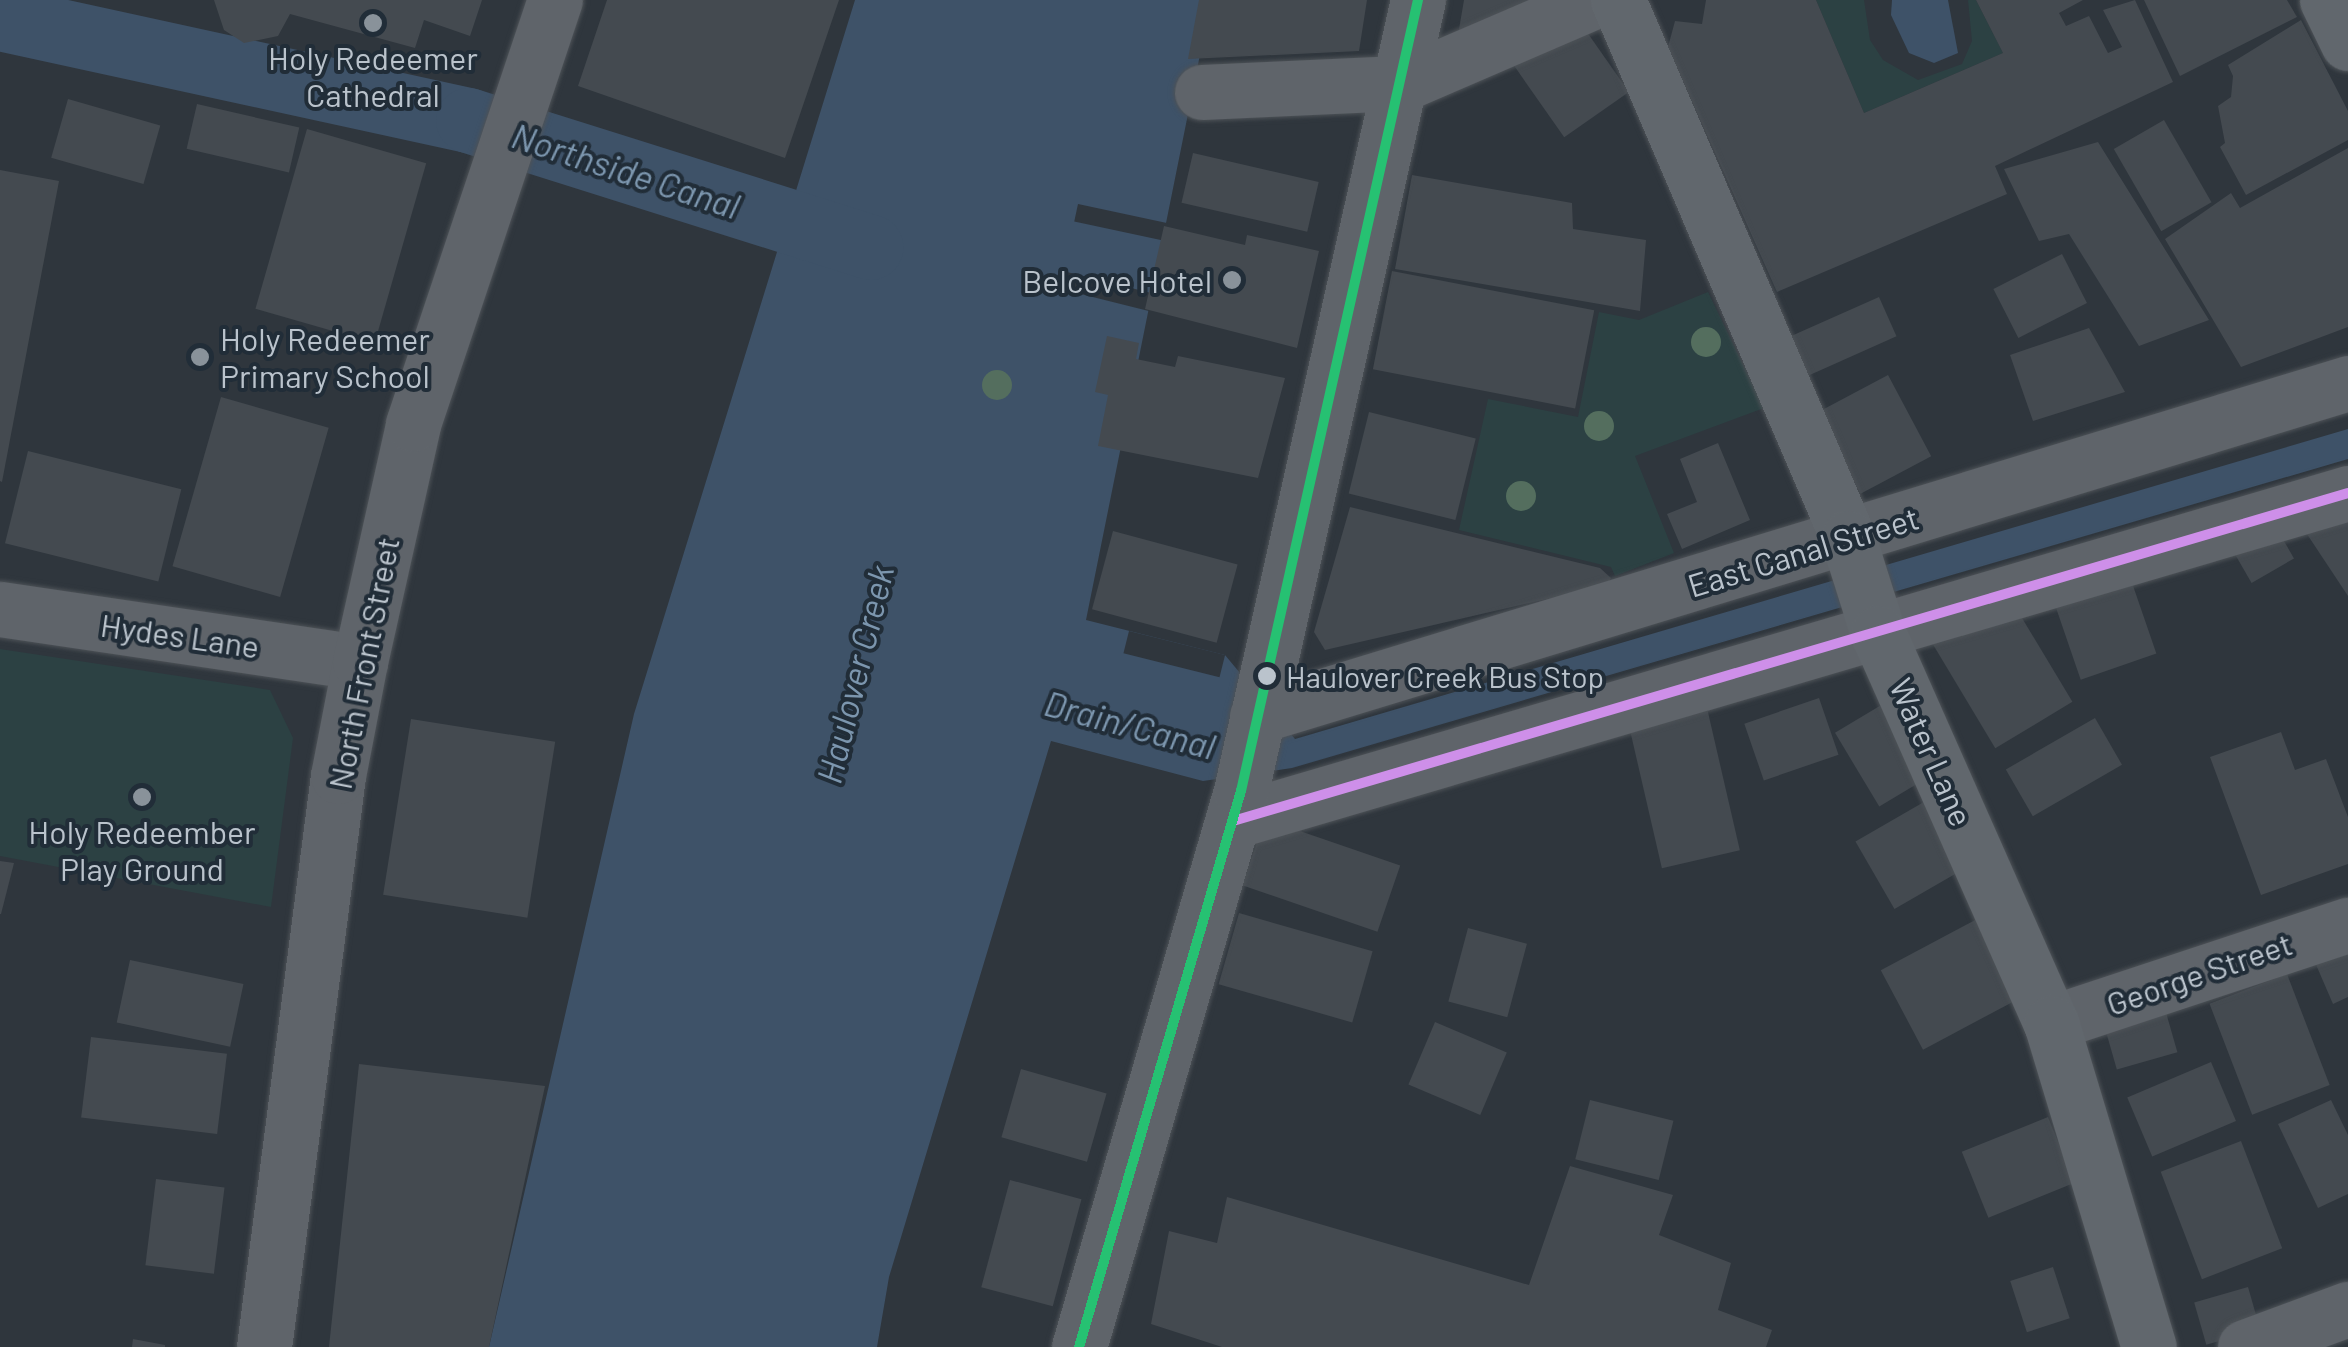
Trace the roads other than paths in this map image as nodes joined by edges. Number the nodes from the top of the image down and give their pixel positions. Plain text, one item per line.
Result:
1 (555, 0) edge
2 (1418, 0) edge
3 (1597, 0) edge
4 (1618, 0) edge
5 (2327, 0) edge
6 (2348, 44) edge
7 (1404, 82) junction
8 (1202, 92) dead end
9 (2348, 383) edge
10 (2348, 492) edge
11 (1864, 587) junction
12 (0, 608) edge
13 (360, 662) junction
14 (1255, 726) junction
15 (1237, 806) junction
16 (2348, 925) edge
17 (2051, 1023) junction
18 (2348, 1309) edge
19 (264, 1347) edge
20 (1079, 1347) edge
21 (2150, 1347) edge
22 (2245, 1347) edge

1 - 13 street, North Front Street
2 - 7 street
3 - 7 street
4 - 11 main road, Water Lane
5 - 6 main road
7 - 8 street
7 - 14 street
9 - 11 street, East Canal Street
10 - 11 street
11 - 14 street, East Canal Street
11 - 15 street
11 - 17 main road, Water Lane
12 - 13 street, Hydes Lane
13 - 19 street, North Front Street
14 - 15 street
15 - 20 street
16 - 17 street, George Street
17 - 21 main road, Water Lane
18 - 22 street

